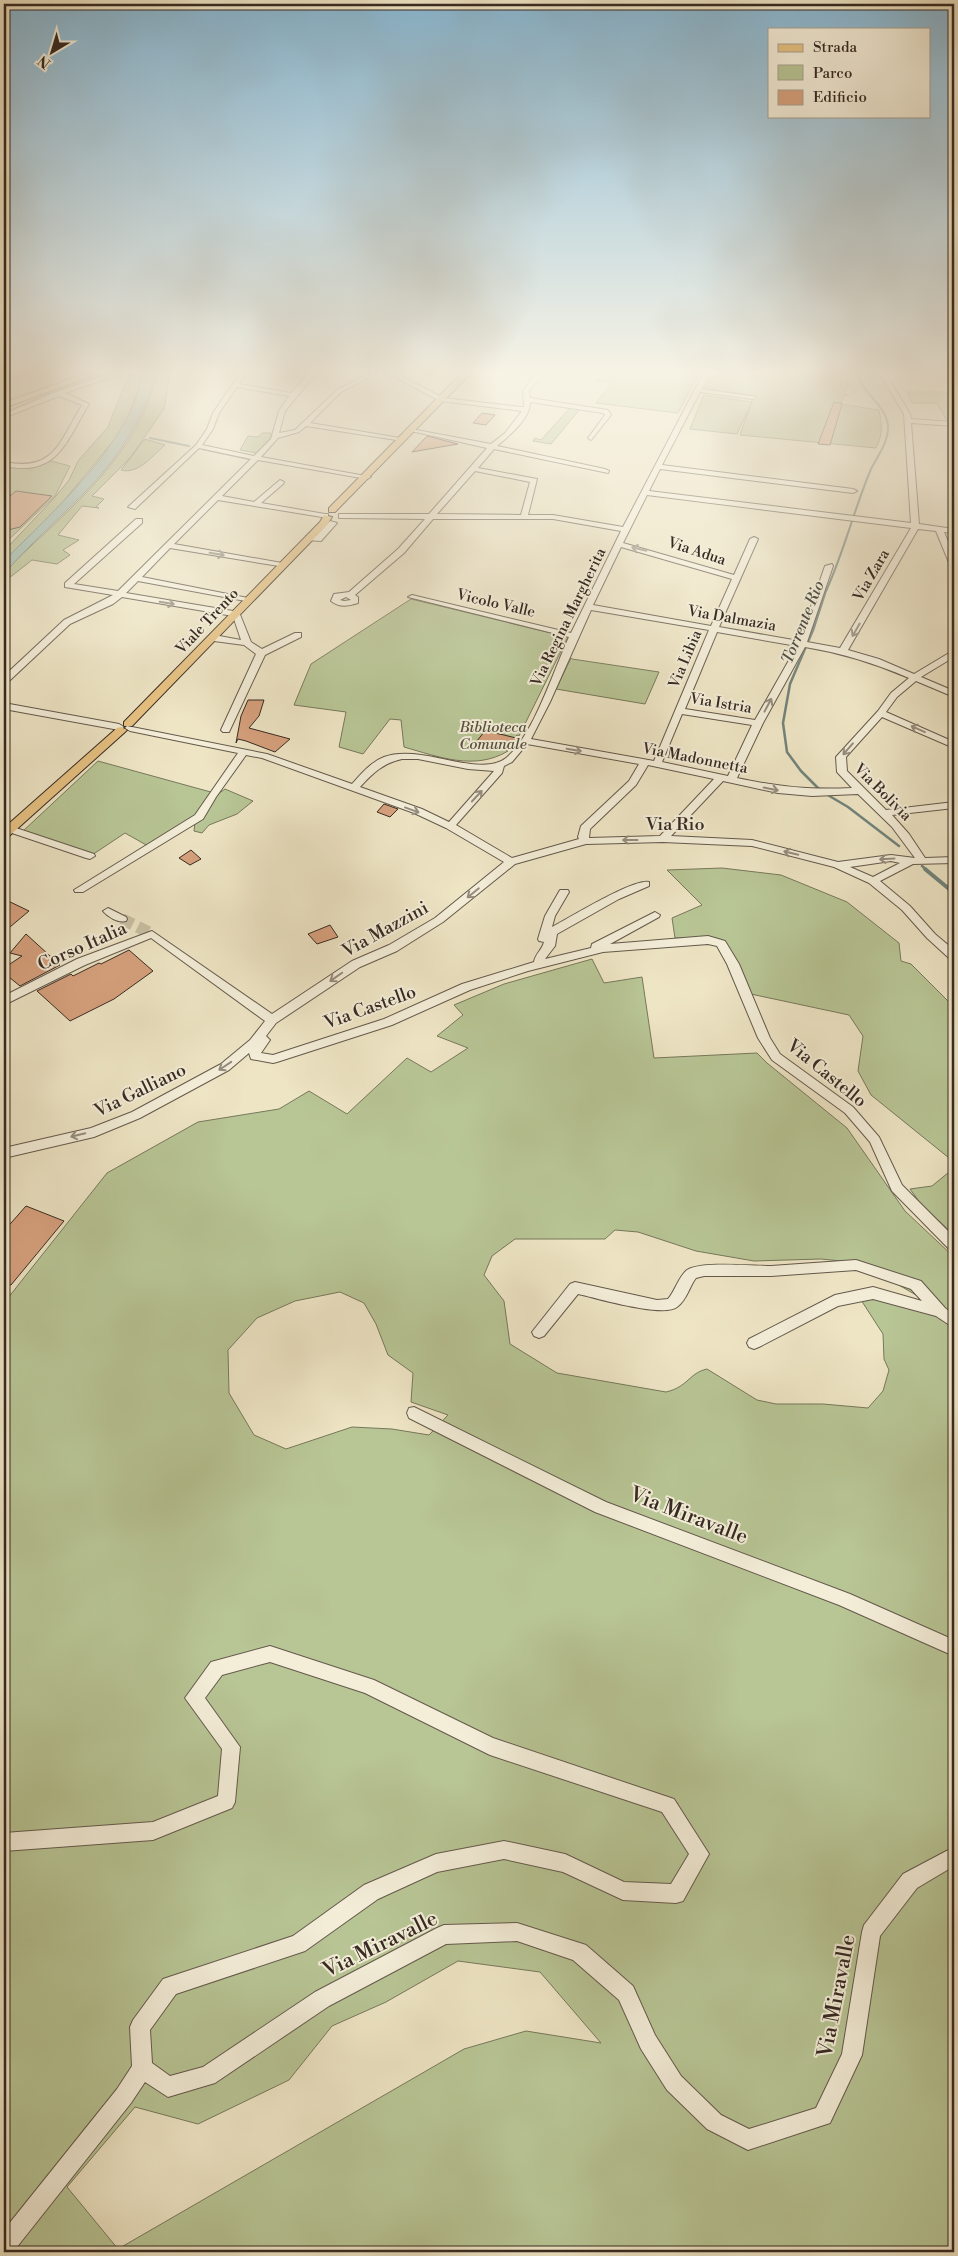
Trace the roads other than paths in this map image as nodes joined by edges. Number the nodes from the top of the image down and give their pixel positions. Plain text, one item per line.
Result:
1 (165, 477) edge
2 (239, 477) edge
3 (367, 477) edge
4 (466, 477) edge
5 (515, 477) edge
6 (654, 477) edge
7 (746, 477) edge
8 (912, 477) edge
9 (280, 482) dead end
10 (853, 490) dead end
11 (646, 493) junction
12 (218, 498) junction
13 (256, 504) junction
14 (132, 507) dead end
15 (333, 515) junction
16 (432, 515) junction
17 (524, 516) junction
18 (139, 521) dead end
19 (915, 527) junction
20 (627, 530) junction
21 (939, 530) junction
22 (954, 532) edge
23 (754, 539) dead end
24 (620, 544) junction
25 (169, 546) junction
26 (282, 564) junction
27 (954, 565) edge
28 (829, 566) dead end
29 (136, 578) junction
30 (736, 578) junction
31 (350, 594) dead end
32 (119, 595) junction
33 (412, 597) dead end
34 (248, 600) junction
35 (588, 607) junction
36 (236, 614) junction
37 (714, 628) junction
38 (298, 635) dead end
39 (574, 636) junction
40 (214, 638) junction
41 (247, 643) junction
42 (803, 644) junction
43 (843, 651) junction
44 (261, 653) junction
45 (954, 653) edge
46 (914, 677) junction
47 (4, 681) edge
48 (954, 694) edge
49 (4, 706) edge
50 (679, 711) junction
51 (881, 713) junction
52 (758, 723) junction
53 (124, 727) junction
54 (226, 730) dead end
55 (526, 741) junction
56 (954, 745) edge
57 (243, 753) junction
58 (644, 763) junction
59 (657, 764) junction
60 (499, 765) junction
61 (726, 779) junction
62 (354, 789) junction
63 (858, 791) junction
64 (954, 805) edge
65 (885, 813) junction
66 (450, 826) junction
67 (7, 832) edge
68 (663, 839) junction
69 (585, 841) junction
70 (90, 856) dead end
71 (954, 860) edge
72 (863, 861) junction
73 (917, 861) junction
74 (512, 862) junction
75 (838, 865) junction
76 (857, 874) junction
77 (873, 882) junction
78 (645, 884) dead end
79 (79, 890) dead end
80 (564, 892) dead end
81 (108, 911) dead end
82 (655, 915) dead end
83 (122, 918) tunnel mouth
84 (595, 950) junction
85 (954, 956) edge
86 (539, 965) junction
87 (525, 968) junction
88 (6, 998) edge
89 (268, 1026) junction
90 (4, 1153) edge
91 (954, 1245) edge
92 (940, 1312) junction
93 (954, 1322) edge
94 (539, 1332) dead end
95 (754, 1343) dead end
96 (414, 1412) dead end
97 (954, 1648) edge
98 (4, 1842) edge
99 (954, 1856) edge
100 (142, 2068) junction
101 (4, 2247) edge

1 - 14 street
2 - 12 street
3 - 15 main road, Viale Trento
4 - 16 street
5 - 17 street
6 - 11 street, Via Regina Margherita
7 - 10 street
8 - 19 street
9 - 13 street
11 - 19 street
11 - 20 street, Via Regina Margherita
12 - 13 street
12 - 25 street
13 - 15 street
15 - 16 street
15 - 26 main road, Viale Trento
16 - 17 street
16 - 31 street
17 - 20 street
18 - 32 street
19 - 21 street
19 -> 43 street, Via Zara
20 - 24 street, Via Regina Margherita
21 - 22 street
21 - 27 street
23 - 30 street, Via Libia
30 -> 24 street, Via Adua
24 - 35 street, Via Regina Margherita
25 -> 26 street
25 - 29 street
26 - 34 main road, Viale Trento
28 - 42 street
29 - 32 street
29 - 34 street
30 - 37 street, Via Libia
32 -> 36 street
32 - 47 street
33 - 39 street, Vicolo Valle
34 - 36 main road, Viale Trento
35 - 37 street, Via Dalmazia
35 - 39 street, Via Regina Margherita
36 - 40 main road, Viale Trento
36 - 41 street
37 - 42 street, Via Dalmazia
37 - 50 street, Via Libia
38 - 44 street
39 - 55 street, Via Regina Margherita
40 - 41 street
40 - 53 main road, Viale Trento
41 - 44 street
42 - 43 street, Via Dalmazia
52 -> 42 street
43 - 46 street, Via Dalmazia
44 - 54 street
45 - 46 street, Via Bolivia
46 - 48 street, Via Dalmazia
46 - 51 street, Via Bolivia
49 - 53 street
50 - 52 street, Via Istria
50 - 59 street, Via Libia
56 -> 51 street
51 -> 63 street, Via Bolivia
52 - 61 street
53 - 57 street
53 - 67 main road, Viale Trento
55 -> 58 street, Via Madonnetta
55 - 60 street
57 - 62 street
57 - 79 street
58 - 59 street, Via Madonnetta
58 - 69 street
59 - 61 street, Via Madonnetta
60 - 62 street
66 -> 60 street
61 -> 63 street, Via Madonnetta
61 - 68 street
62 -> 66 street
63 - 65 street, Via Bolivia
64 - 65 street
65 - 73 street, Via Bolivia
66 - 74 street
67 - 70 street
68 -> 69 street, Via Rio
75 -> 68 street, Via Rio
69 - 74 street, Via Rio
71 - 73 street
73 -> 72 street
72 - 75 street
72 - 76 street
73 - 77 street
74 -> 89 street, Via Mazzini
75 - 76 street
76 - 77 street
77 - 85 street
78 - 86 street
80 - 87 street
81 - 83 street, Corso Italia
82 - 84 street, Via Castello
84 - 86 street, Via Castello
84 - 91 street, Via Castello
86 - 87 street, Via Castello
87 - 89 street, Via Castello
88 - 89 street, Corso Italia
89 -> 90 street, Via Galliano
92 - 93 street
92 - 94 street
92 - 95 street
96 - 97 street, Via Miravalle
98 - 100 street
99 - 100 street, Via Miravalle
100 - 101 street

